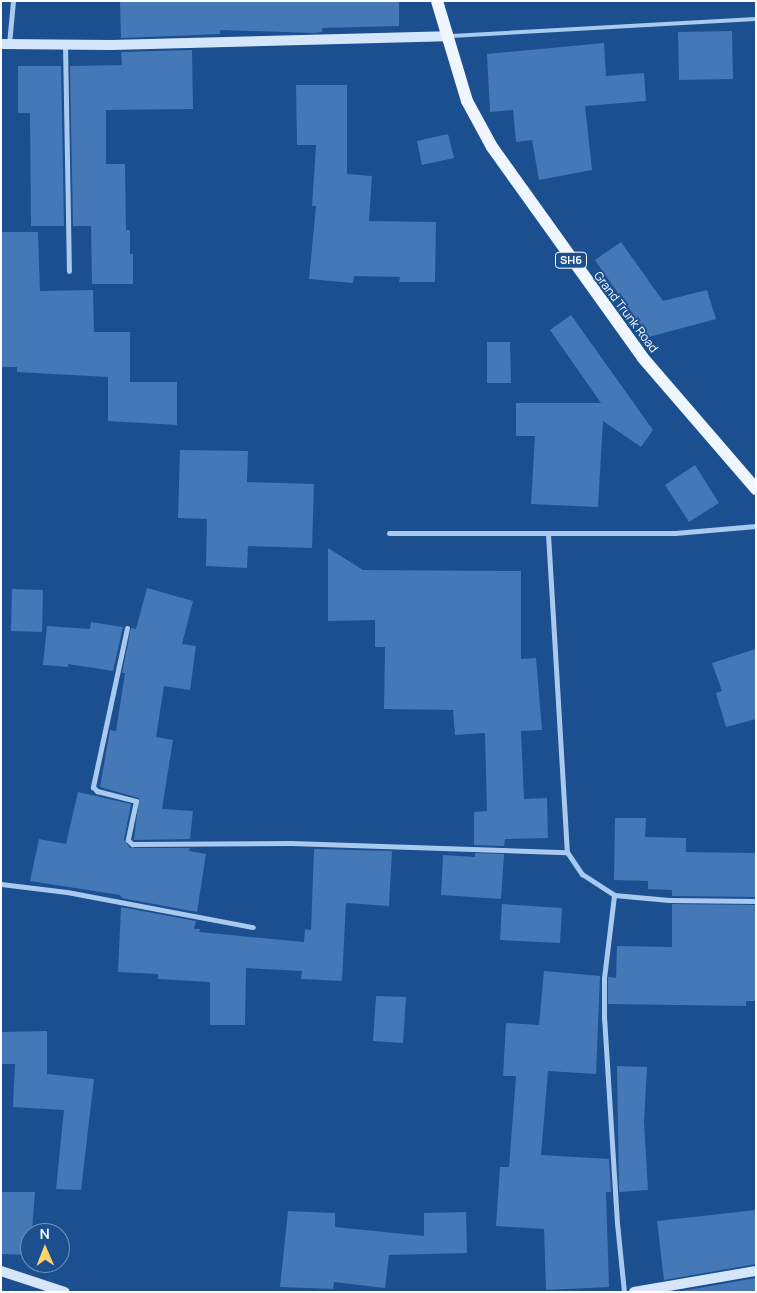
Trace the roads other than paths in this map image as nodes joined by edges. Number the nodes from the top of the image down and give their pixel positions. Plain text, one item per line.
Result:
1 (13, 1) edge
2 (437, 1) edge
3 (756, 19) edge
4 (446, 36) junction
5 (5, 44) edge
6 (66, 44) junction
7 (68, 271) dead end
8 (756, 489) edge
9 (756, 526) edge
10 (389, 532) dead end
11 (548, 534) junction
12 (126, 628) dead end
13 (566, 852) junction
14 (1, 884) edge
15 (614, 895) junction
16 (756, 901) edge
17 (253, 927) dead end
18 (1, 1271) edge
19 (756, 1271) edge
20 (677, 1288) edge
21 (65, 1292) edge
22 (624, 1292) edge
23 (634, 1292) edge

1 - 5 street
2 - 4 main road, Grand Trunk Road / SH6
3 - 4 lane
4 - 6 street
4 - 8 main road, Grand Trunk Road / SH6
5 - 6 street
6 - 7 street
9 - 11 street
10 - 11 street
11 - 13 street
12 - 13 street
13 - 15 street
14 - 17 street
15 - 16 street
15 - 22 street
18 - 21 street
19 - 20 street
20 - 23 street

